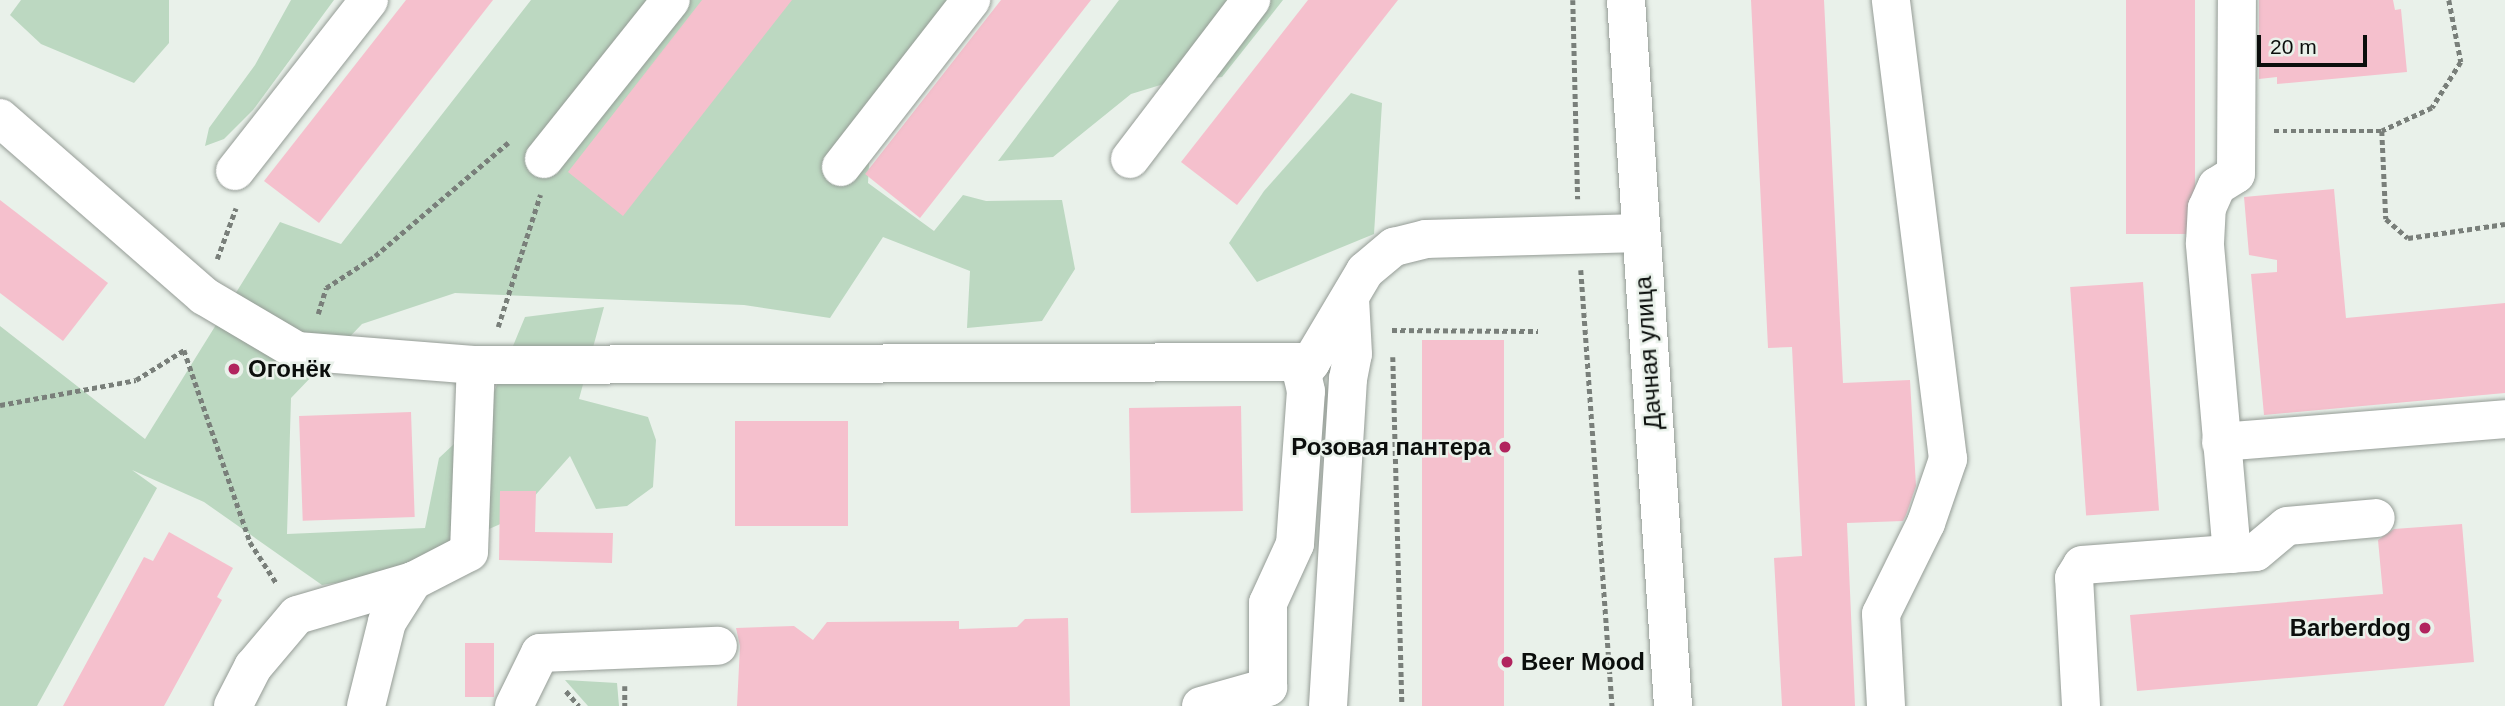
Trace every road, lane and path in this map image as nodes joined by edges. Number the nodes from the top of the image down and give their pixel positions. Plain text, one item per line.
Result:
1 (369, 0) edge
2 (671, 0) edge
3 (971, 0) edge
4 (1251, 0) edge
5 (1573, 0) edge
6 (1626, 0) edge
7 (1891, 0) edge
8 (2237, 0) edge
9 (2449, 0) edge
10 (0, 118) edge
11 (2382, 131) junction
12 (2238, 132) junction
13 (538, 147) junction
14 (1130, 159) dead end
15 (841, 167) dead end
16 (237, 184) joint
17 (2505, 224) edge
18 (1640, 233) junction
19 (1579, 236) junction
20 (204, 296) junction
21 (1350, 299) junction
22 (1391, 317) dead end
23 (1392, 330) junction
24 (1538, 331) dead end
25 (1393, 342) dead end
26 (306, 352) junction
27 (1393, 354) dead end
28 (1311, 362) junction
29 (481, 365) junction
30 (0, 405) edge
31 (2505, 419) edge
32 (2221, 442) junction
33 (2376, 518) dead end
34 (2232, 554) junction
35 (413, 581) junction
36 (297, 615) junction
37 (718, 646) dead end
38 (233, 706) edge
39 (366, 706) edge
40 (514, 706) edge
41 (1201, 706) edge
42 (1328, 706) edge
43 (1402, 706) edge
44 (1612, 706) edge
45 (1673, 706) edge
46 (1886, 706) edge
47 (2081, 706) edge

1 - 16 street
2 - 13 street
3 - 15 street
4 - 14 street
5 - 19 path
6 - 18 street, Дачная улица
7 - 46 street
8 - 12 street
9 - 11 path
10 - 20 street
11 - 12 path
11 - 17 path
12 - 32 street
13 - 26 path
13 - 29 path
16 - 20 path
18 - 19 street
18 - 45 street, Дачная улица
19 - 21 street
19 - 44 path
20 - 26 street
21 - 28 street
21 - 42 street
22 - 23 path
23 - 24 path
23 - 25 path
26 - 29 street
27 - 43 path
28 - 29 street
28 - 41 street
29 - 35 street
30 - 36 path
31 - 32 street
32 - 34 street
33 - 34 street
34 - 47 street
35 - 36 street
35 - 39 street
36 - 38 street
37 - 40 street

